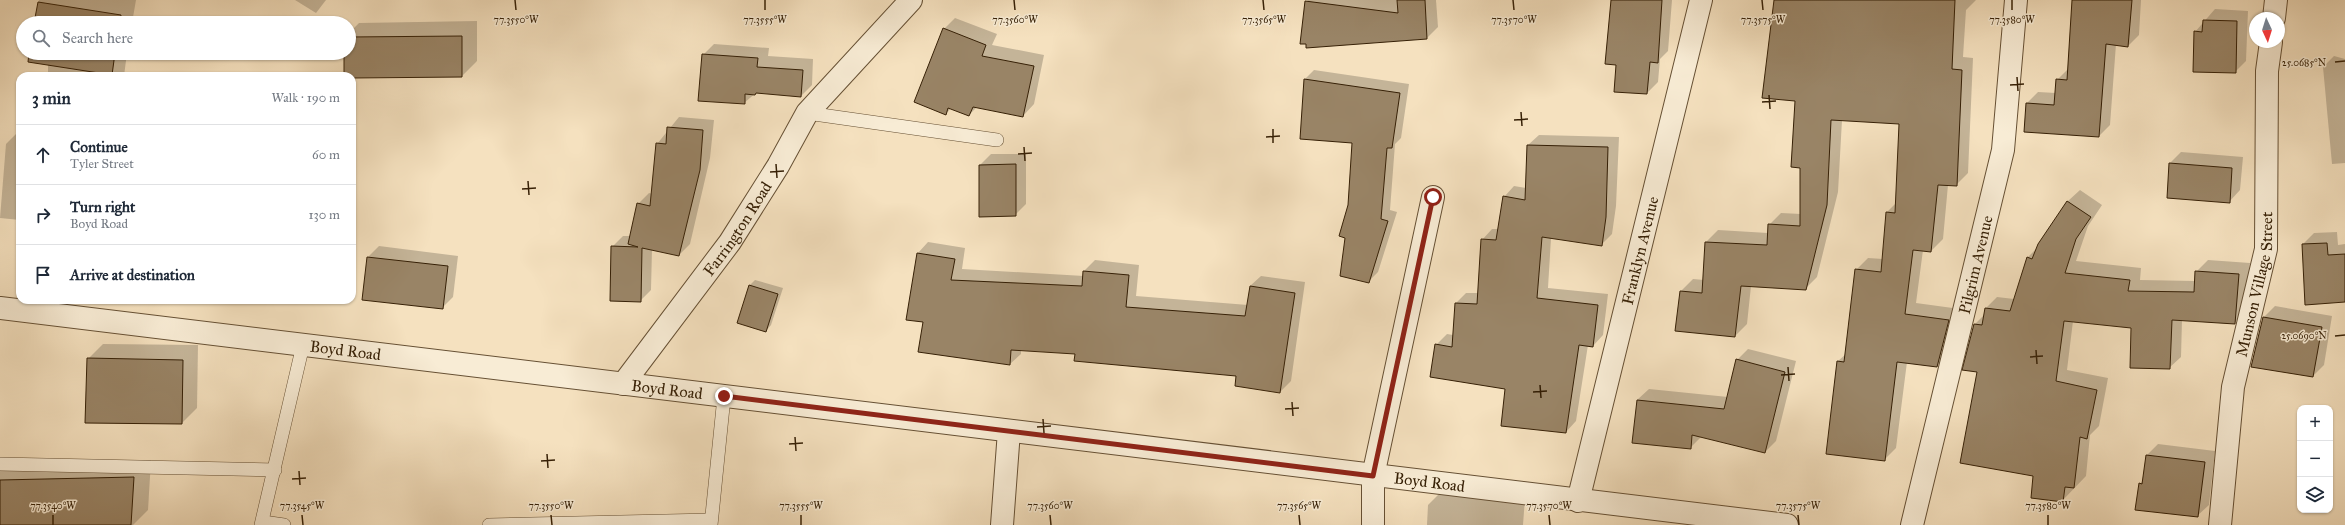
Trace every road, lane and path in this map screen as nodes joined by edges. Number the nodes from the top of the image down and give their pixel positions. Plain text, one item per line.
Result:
1 (911, 0) edge
2 (1702, 0) edge
3 (2016, 0) edge
4 (2276, 0) edge
5 (2275, 12) edge
6 (2270, 48) edge
7 (807, 113) junction
8 (997, 140) dead end
9 (1433, 197) dead end
10 (0, 308) edge
11 (303, 345) junction
12 (622, 384) junction
13 (724, 396) junction
14 (1009, 431) junction
15 (0, 464) edge
16 (275, 470) junction
17 (1373, 476) junction
18 (1578, 501) junction
19 (711, 522) edge
20 (262, 523) edge
21 (284, 525) edge
22 (489, 525) edge
23 (1002, 525) edge
24 (1373, 525) edge
25 (1787, 525) edge
26 (1912, 525) edge
27 (2220, 525) edge

1 - 7 street, Farrington Road
2 - 18 street, Franklyn Avenue
3 - 26 street, Pilgrim Avenue
4 - 5 street
6 - 27 street, Munson Village Street
7 - 8 lane
7 - 12 street, Farrington Road
9 - 17 street
10 - 11 street, Boyd Road
11 - 12 street, Boyd Road
11 - 16 lane
12 - 13 street, Boyd Road
13 - 14 street, Boyd Road
13 - 19 lane
14 - 17 street, Boyd Road
14 - 23 street
15 - 16 lane
16 - 20 lane
17 - 18 street, Boyd Road
17 - 24 street
18 - 25 street, Boyd Road
19 - 22 lane
20 - 21 lane

